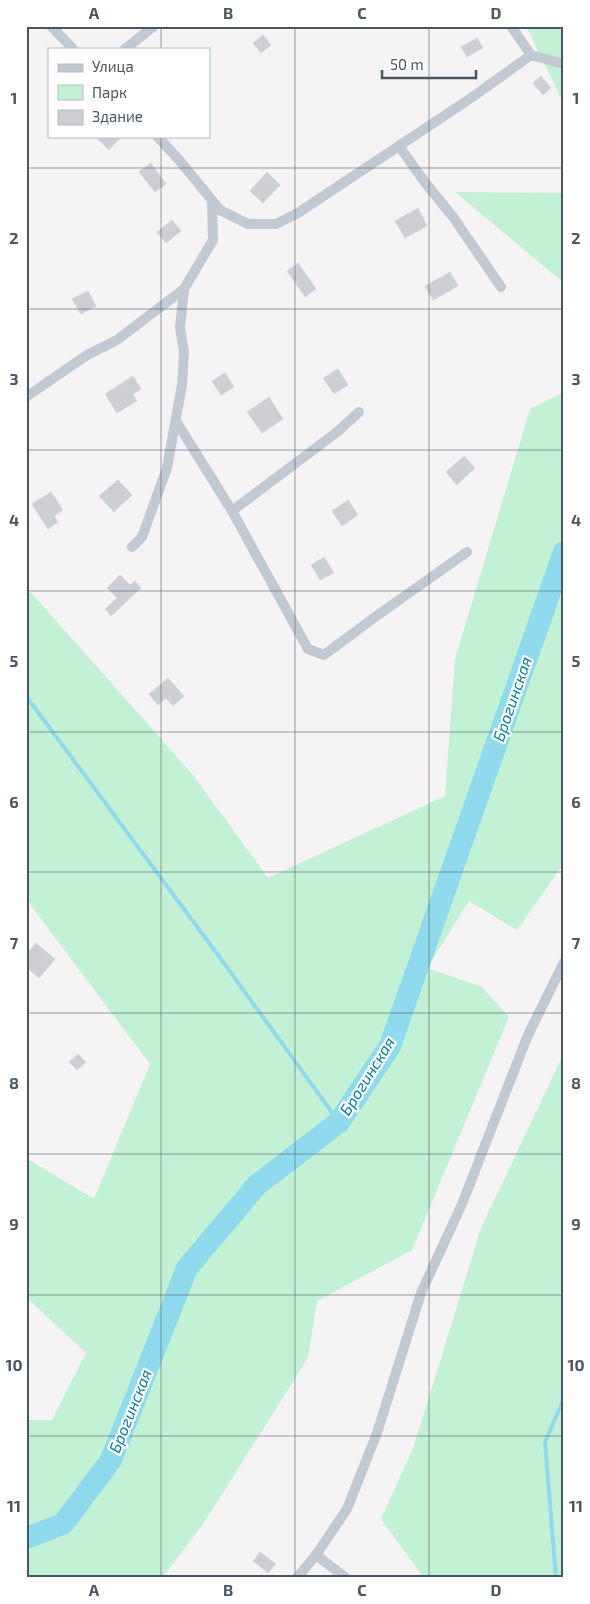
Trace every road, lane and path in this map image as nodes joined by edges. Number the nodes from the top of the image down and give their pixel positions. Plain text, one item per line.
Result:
1 (51, 26) edge
2 (154, 26) edge
3 (511, 26) edge
4 (72, 48) edge
5 (126, 48) edge
6 (531, 55) junction
7 (564, 64) edge
8 (159, 138) edge
9 (400, 146) junction
10 (212, 201) junction
11 (502, 287) dead end
12 (184, 289) junction
13 (26, 397) edge
14 (359, 412) dead end
15 (176, 421) junction
16 (232, 511) junction
17 (132, 547) dead end
18 (467, 552) dead end
19 (564, 962) edge
20 (316, 1555) junction
21 (297, 1578) edge
22 (346, 1578) edge

1 - 4 street
2 - 5 street
3 - 6 street
6 - 7 street
6 - 9 street
8 - 10 street
9 - 10 street
9 - 11 street
10 - 12 street
12 - 13 street
12 - 15 street
14 - 16 street
15 - 16 street
15 - 17 street
16 - 18 street
19 - 20 street
20 - 21 street
20 - 22 street

